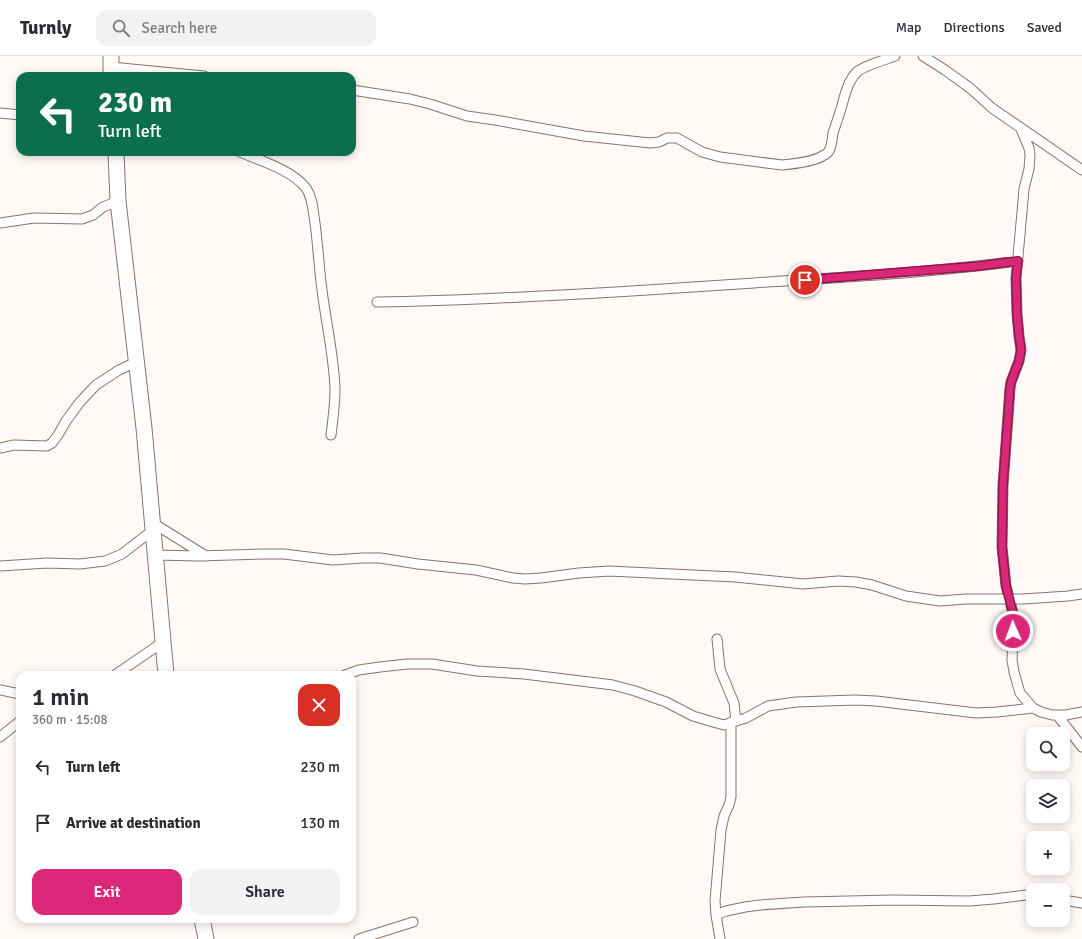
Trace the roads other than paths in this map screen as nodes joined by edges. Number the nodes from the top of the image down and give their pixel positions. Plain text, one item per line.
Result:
1 (879, 56) edge
2 (923, 56) edge
3 (892, 57) edge
4 (111, 66) edge
5 (167, 72) edge
6 (356, 91) edge
7 (0, 113) edge
8 (16, 115) edge
9 (1022, 129) junction
10 (116, 156) edge
11 (249, 156) edge
12 (1082, 170) edge
13 (118, 201) junction
14 (0, 223) edge
15 (1018, 261) junction
16 (377, 302) dead end
17 (136, 362) junction
18 (331, 434) dead end
19 (0, 448) edge
20 (153, 526) junction
21 (155, 555) junction
22 (206, 556) junction
23 (0, 566) edge
24 (1082, 594) edge
25 (1009, 599) junction
26 (717, 639) dead end
27 (163, 642) junction
28 (122, 671) edge
29 (166, 671) edge
30 (356, 671) edge
31 (0, 690) edge
32 (16, 693) edge
33 (1033, 708) junction
34 (1082, 712) edge
35 (1058, 715) junction
36 (733, 721) junction
37 (16, 723) edge
38 (0, 737) edge
39 (1082, 747) edge
40 (1026, 895) edge
41 (1070, 901) edge
42 (1082, 903) edge
43 (716, 915) junction
44 (413, 922) dead end
45 (203, 923) edge
46 (206, 939) edge
47 (359, 939) edge
48 (720, 939) edge

1 - 3 street
2 - 9 street
3 - 6 street
4 - 5 street
7 - 8 street
9 - 12 street
9 - 15 street
10 - 13 main road
11 - 18 street
13 - 14 street
13 - 17 main road
15 - 16 street
15 - 25 street
17 - 19 street
17 - 20 main road
20 - 21 main road
20 - 22 street
20 - 23 street
21 - 22 street
21 - 27 main road
22 - 25 street
24 - 25 street
25 - 33 street
26 - 36 street
27 - 28 street
27 - 29 main road
30 - 36 street
31 - 32 street
33 - 35 street
33 - 36 street
34 - 35 street
35 - 39 street
36 - 43 street
37 - 38 street
40 - 43 street
41 - 42 street
43 - 48 street
44 - 47 street
45 - 46 main road

